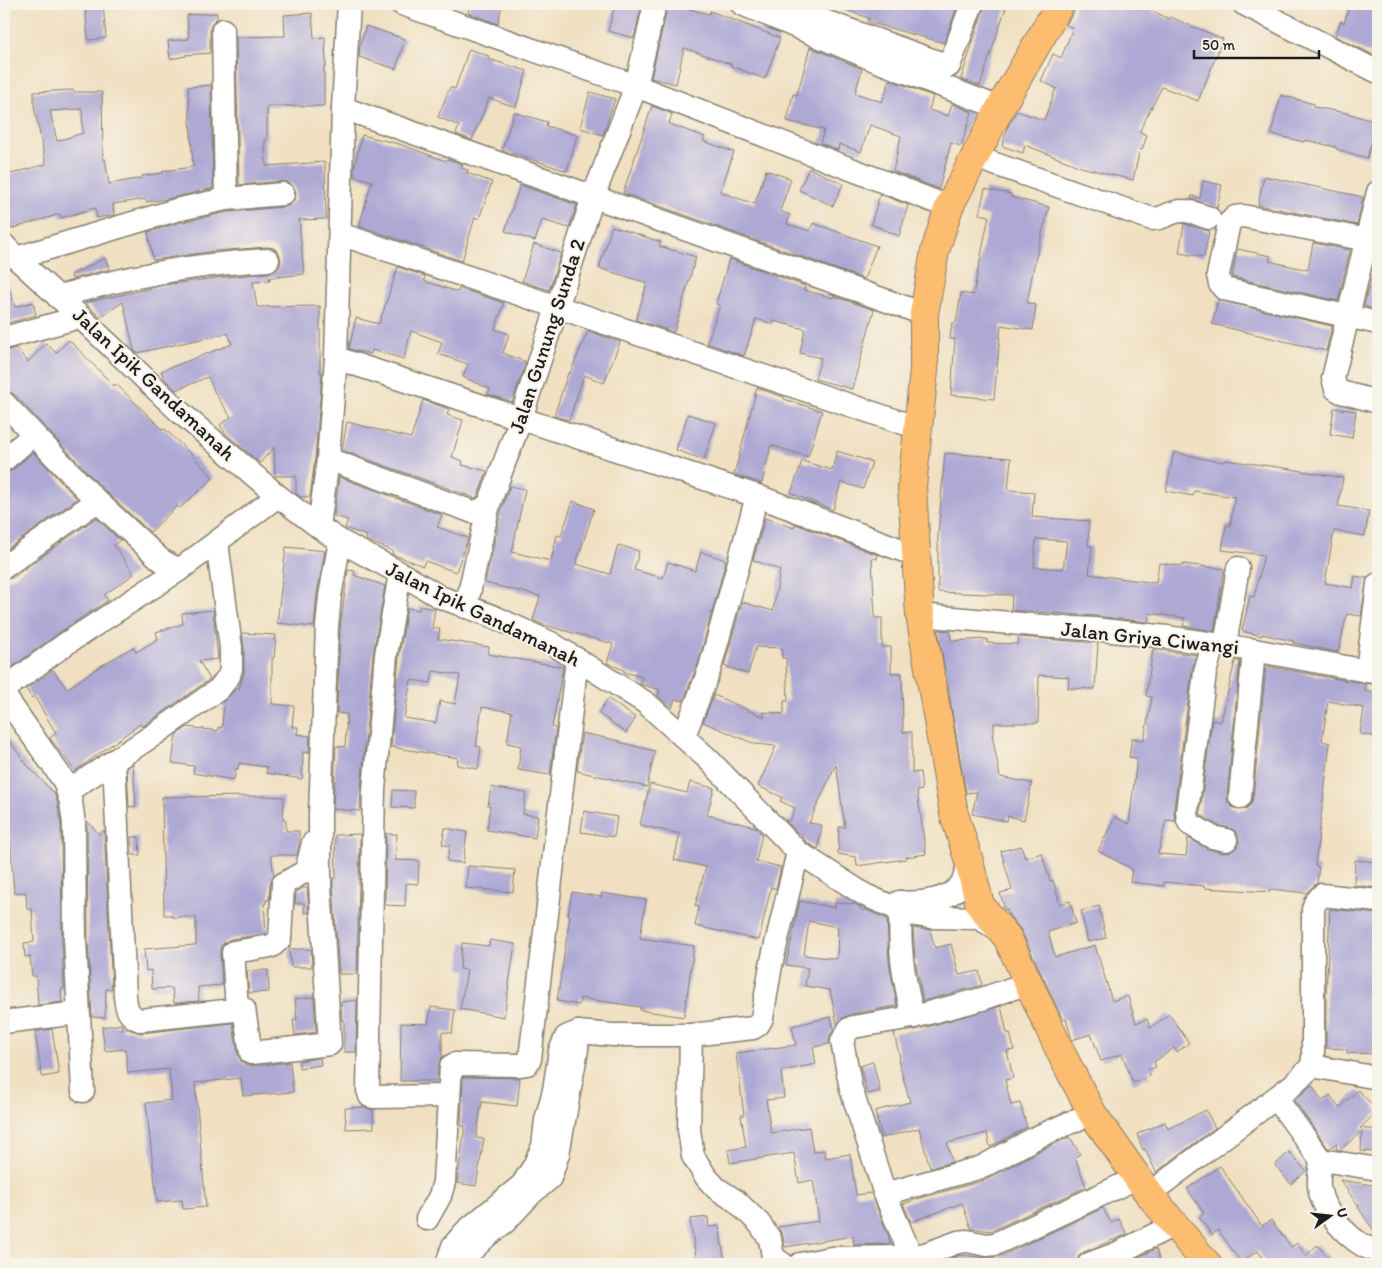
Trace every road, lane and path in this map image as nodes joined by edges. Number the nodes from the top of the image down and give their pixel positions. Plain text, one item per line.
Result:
1 (348, 4) edge
2 (402, 4) edge
3 (654, 4) edge
4 (742, 4) edge
5 (972, 4) edge
6 (1060, 4) edge
7 (1244, 4) edge
8 (782, 5) edge
9 (223, 30) dead end
10 (1378, 72) edge
11 (636, 86) junction
12 (343, 108) junction
13 (1000, 108) junction
14 (975, 157) junction
15 (1378, 192) edge
16 (284, 194) dead end
17 (594, 197) junction
18 (226, 199) junction
19 (949, 207) junction
20 (1209, 218) dead end
21 (340, 234) junction
22 (1372, 240) edge
23 (10, 252) edge
24 (268, 260) dead end
25 (58, 296) junction
26 (558, 308) junction
27 (924, 314) junction
28 (1348, 315) junction
29 (80, 317) junction
30 (1378, 323) edge
31 (4, 338) edge
32 (336, 358) junction
33 (1378, 402) edge
34 (4, 403) edge
35 (521, 418) junction
36 (918, 428) junction
37 (33, 435) junction
38 (328, 459) junction
39 (4, 460) edge
40 (757, 496) junction
41 (282, 499) junction
42 (97, 501) junction
43 (489, 504) junction
44 (319, 527) junction
45 (340, 541) junction
46 (218, 547) junction
47 (915, 555) junction
48 (4, 567) edge
49 (1238, 568) dead end
50 (179, 570) junction
51 (400, 573) junction
52 (1378, 584) edge
53 (466, 607) junction
54 (920, 614) junction
55 (1219, 645) junction
56 (1254, 650) junction
57 (577, 659) junction
58 (1372, 672) edge
59 (4, 688) edge
60 (4, 695) edge
61 (684, 736) junction
62 (114, 761) junction
63 (68, 791) junction
64 (1240, 797) dead end
65 (320, 814) junction
66 (1226, 840) dead end
67 (798, 852) junction
68 (968, 858) junction
69 (1378, 900) edge
70 (900, 907) junction
71 (1007, 937) junction
72 (1028, 983) junction
73 (237, 1009) junction
74 (78, 1013) junction
75 (913, 1017) junction
76 (4, 1022) edge
77 (691, 1036) junction
78 (1312, 1062) junction
79 (1378, 1065) edge
80 (1378, 1078) edge
81 (83, 1092) dead end
82 (449, 1096) junction
83 (1276, 1098) junction
84 (1092, 1113) junction
85 (1321, 1160) junction
86 (1378, 1169) edge
87 (542, 1172) junction
88 (1143, 1186) junction
89 (885, 1194) junction
90 (427, 1219) dead end
91 (1174, 1225) junction
92 (1378, 1252) edge
93 (911, 1256) junction
94 (447, 1264) edge
95 (464, 1264) edge
96 (783, 1264) edge
97 (800, 1264) edge
98 (1089, 1264) edge
99 (1207, 1264) edge

1 - 12 street
2 - 11 street
3 - 11 street, Jalan Gunung Sunda 2
4 - 13 street
5 - 8 street
6 - 13 main road
7 - 10 street
9 - 18 street
11 - 17 street, Jalan Gunung Sunda 2
11 - 19 street
12 - 17 street
12 - 21 street
13 - 14 main road
14 - 19 main road
14 - 20 street
15 - 22 street
16 - 18 street
17 - 26 street, Jalan Gunung Sunda 2
17 - 27 street
18 - 23 street
19 - 27 main road
21 - 26 street
21 - 32 street
22 - 28 street
22 - 28 street
23 - 25 street, Jalan Ipik Gandamanah
24 - 25 street
25 - 29 street, Jalan Ipik Gandamanah
26 - 35 street, Jalan Gunung Sunda 2
26 - 36 street
27 - 36 main road
28 - 30 street
28 - 33 street
29 - 31 street
29 - 41 street, Jalan Ipik Gandamanah
32 - 35 street
32 - 38 street
34 - 37 street
35 - 40 street
35 - 43 street, Jalan Gunung Sunda 2
36 - 47 main road
37 - 39 street
37 - 42 street
38 - 43 street
38 - 44 street
40 - 47 street
40 - 61 street
41 - 44 street, Jalan Ipik Gandamanah
41 - 46 street
42 - 48 street
42 - 50 street
43 - 53 street, Jalan Gunung Sunda 2
44 - 45 street, Jalan Ipik Gandamanah
45 - 51 street, Jalan Ipik Gandamanah
45 - 65 street
46 - 50 street
46 - 62 street
47 - 54 main road
49 - 55 street
50 - 59 street
51 - 53 street, Jalan Ipik Gandamanah
51 - 82 street
52 - 58 street
53 - 57 street, Jalan Ipik Gandamanah
54 - 55 street, Jalan Griya Ciwangi
54 - 68 main road
55 - 56 street, Jalan Griya Ciwangi
55 - 66 street
56 - 58 street, Jalan Griya Ciwangi
56 - 64 street
57 - 61 street, Jalan Ipik Gandamanah
57 - 82 street
60 - 63 street
61 - 67 street, Jalan Ipik Gandamanah
62 - 63 street
62 - 73 street
63 - 74 street
65 - 73 street
65 - 73 street
67 - 70 street, Jalan Ipik Gandamanah
67 - 77 street
68 - 70 street, Jalan Ipik Gandamanah
68 - 71 main road
69 - 78 street
70 - 71 street, Jalan Ipik Gandamanah
70 - 75 street
71 - 72 main road
72 - 75 street
72 - 84 main road
74 - 76 street
74 - 81 street
75 - 89 street
77 - 87 street
77 - 96 street
78 - 79 street
78 - 80 street
78 - 83 street
82 - 90 street
83 - 85 street
83 - 88 street
84 - 88 main road
84 - 89 street
85 - 86 street
85 - 92 street
87 - 94 street
87 - 95 street
88 - 91 main road
88 - 93 street
89 - 93 street
91 - 98 street
91 - 99 main road
93 - 97 street

